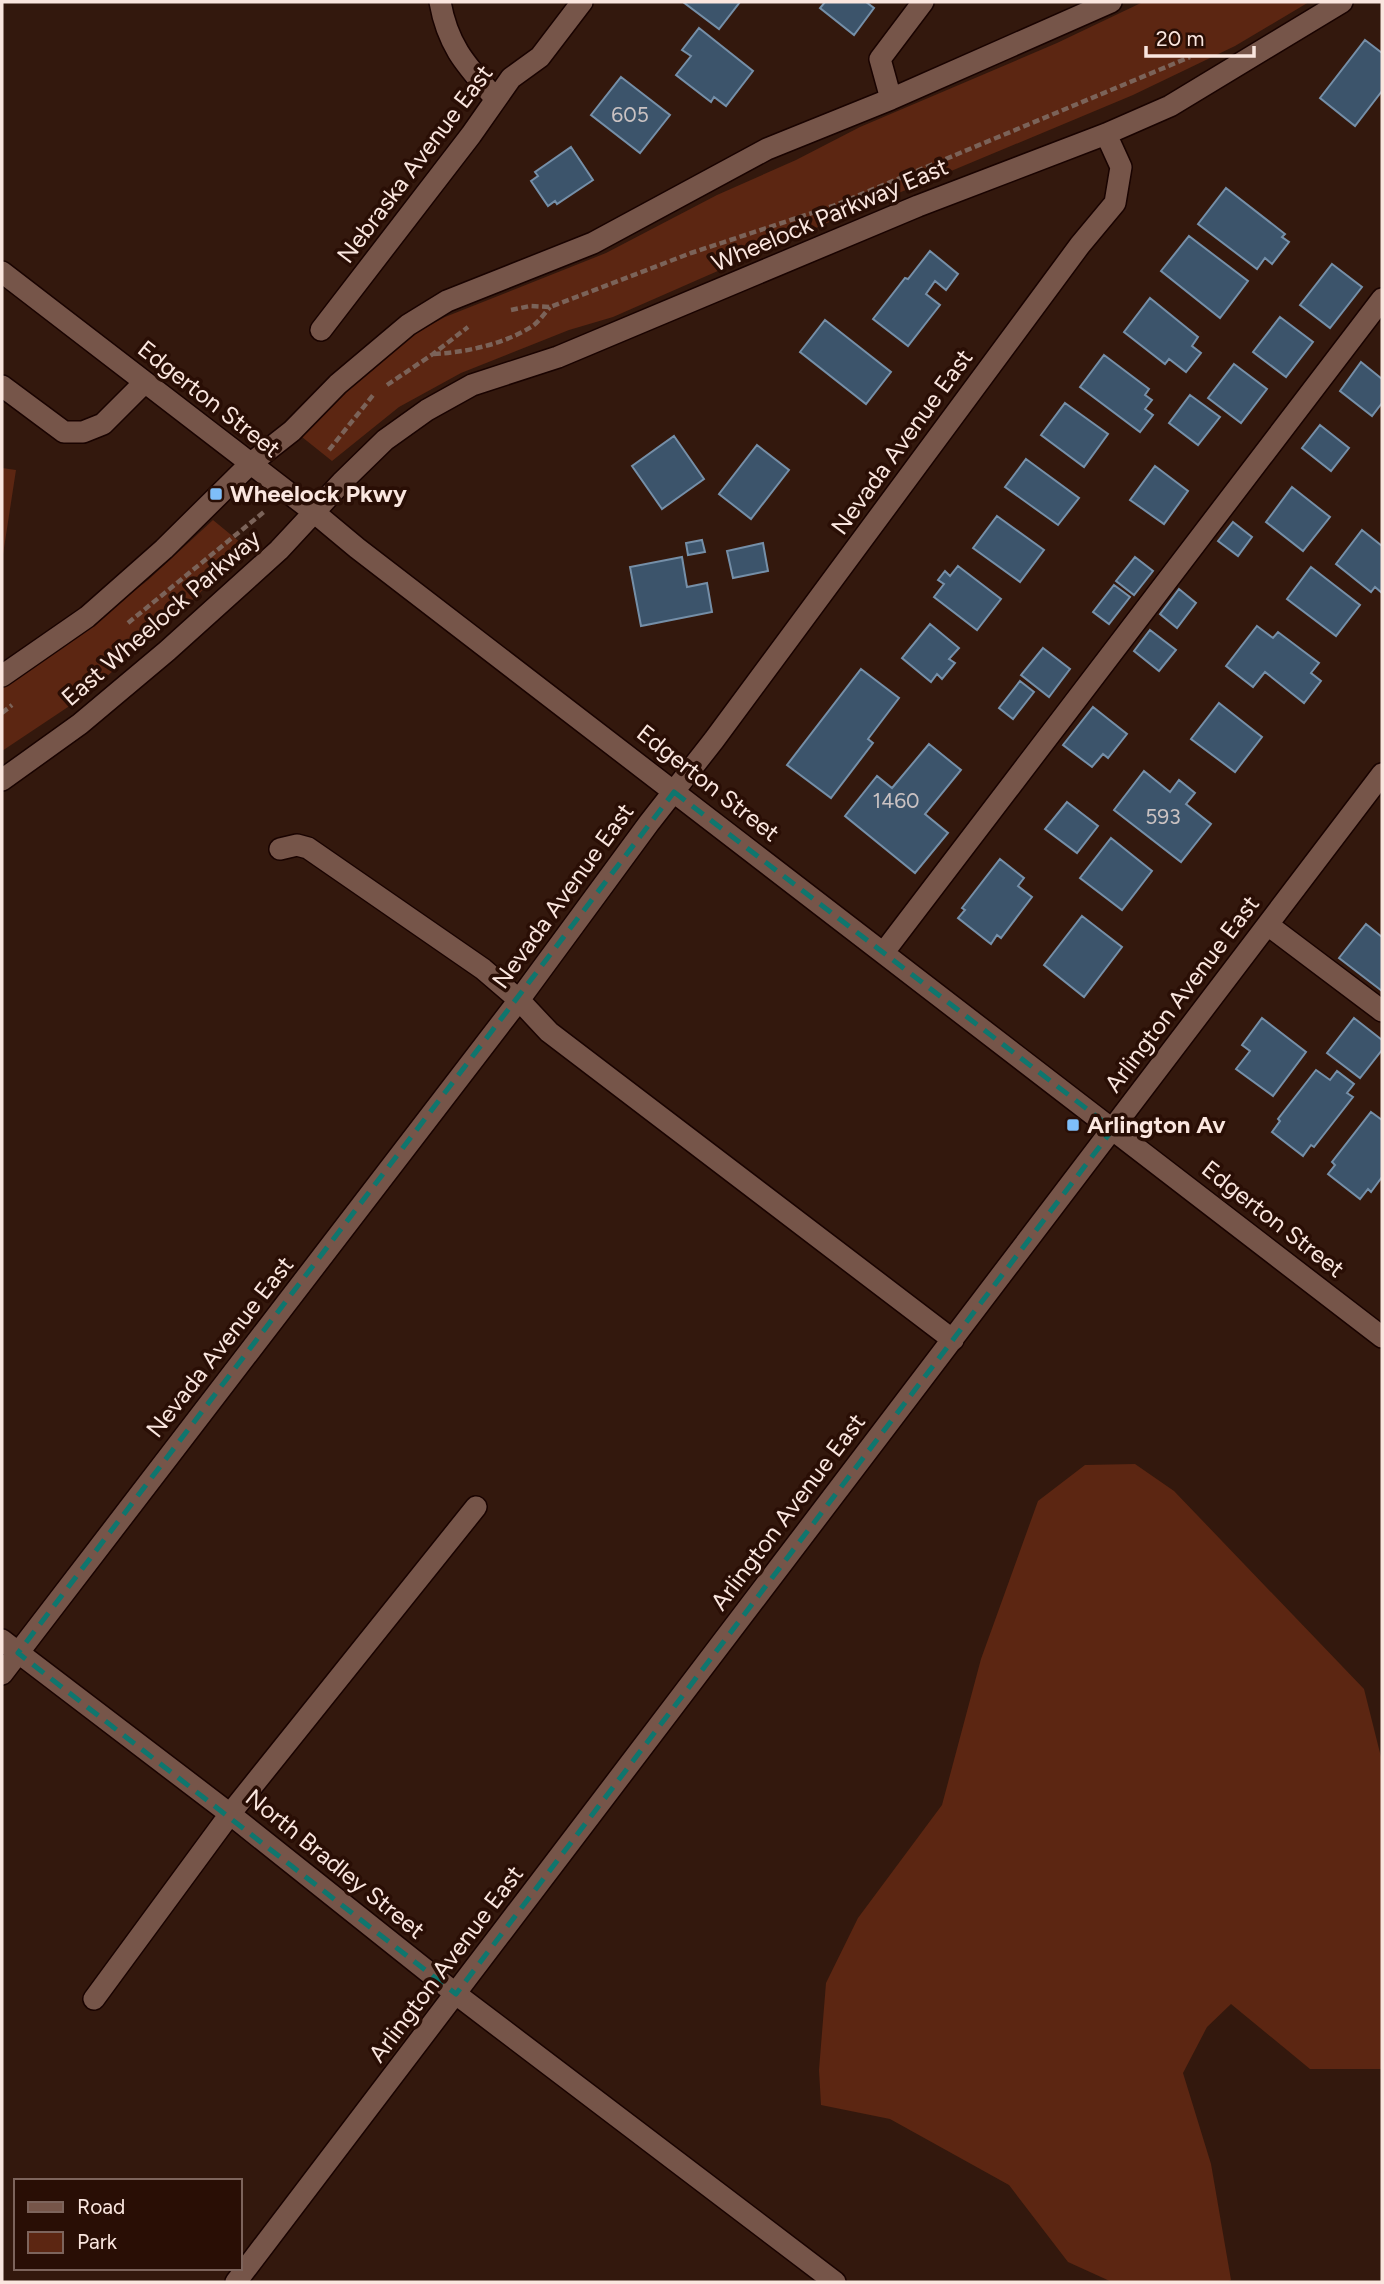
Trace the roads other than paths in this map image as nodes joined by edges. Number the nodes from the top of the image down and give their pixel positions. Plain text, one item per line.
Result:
1 (440, 2) edge
2 (582, 2) edge
3 (923, 2) edge
4 (1111, 2) edge
5 (1342, 2) edge
6 (496, 99) junction
7 (891, 99) junction
8 (1106, 134) junction
9 (2, 272) edge
10 (1382, 299) edge
11 (321, 330) dead end
12 (145, 382) junction
13 (2, 386) edge
14 (250, 464) junction
15 (343, 481) joint
16 (315, 513) junction
17 (2, 676) edge
18 (1382, 774) edge
19 (2, 780) edge
20 (674, 792) junction
21 (280, 849) dead end
22 (1268, 925) junction
23 (884, 952) junction
24 (519, 1000) junction
25 (1382, 1012) edge
26 (1113, 1129) junction
27 (1382, 1336) edge
28 (953, 1340) junction
29 (476, 1507) dead end
30 (10, 1646) edge
31 (2, 1674) edge
32 (230, 1814) junction
33 (456, 1994) junction
34 (94, 1999) dead end
35 (236, 2282) edge
36 (835, 2282) edge

1 - 6 street
2 - 6 street, Nebraska Avenue East
3 - 7 street
4 - 7 street
5 - 8 street, Wheelock Parkway East
6 - 11 street, Nebraska Avenue East
7 - 14 street
8 - 15 street, Wheelock Parkway East
8 - 20 street, Nevada Avenue East
9 - 12 street, Edgerton Street
10 - 23 street
12 - 13 street
12 - 14 street, Edgerton Street
14 - 16 street, Edgerton Street
14 - 17 street
15 - 16 street, East Wheelock Parkway
16 - 19 street, East Wheelock Parkway
16 - 20 street, Edgerton Street
18 - 22 street, Arlington Avenue East
20 - 23 street, Edgerton Street
20 - 24 street, Nevada Avenue East
21 - 24 street
22 - 25 street
22 - 26 street, Arlington Avenue East
23 - 26 street, Edgerton Street
24 - 28 street
24 - 30 street, Nevada Avenue East
26 - 27 street, Edgerton Street
26 - 28 street, Arlington Avenue East
28 - 33 street, Arlington Avenue East
29 - 32 street
30 - 31 street, Nevada Avenue East
30 - 32 street, North Bradley Street
32 - 33 street, North Bradley Street
32 - 34 street
33 - 35 street, Arlington Avenue East
33 - 36 street, North Bradley Street

